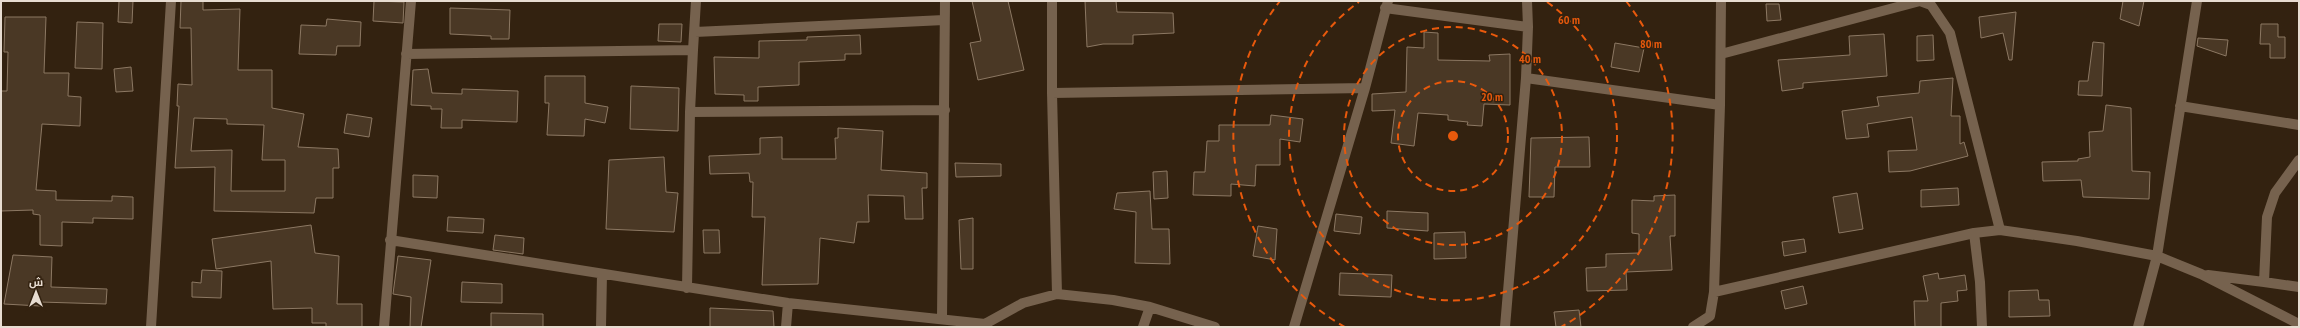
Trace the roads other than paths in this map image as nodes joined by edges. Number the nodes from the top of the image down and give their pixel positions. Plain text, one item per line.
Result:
1 (171, 1) edge
2 (411, 1) edge
3 (696, 1) edge
4 (945, 1) edge
5 (1052, 1) edge
6 (1527, 1) edge
7 (1721, 1) edge
8 (2197, 1) edge
9 (1386, 4) edge
10 (944, 20) junction
11 (1528, 26) junction
12 (695, 32) junction
13 (693, 50) junction
14 (406, 54) junction
15 (1721, 54) junction
16 (1526, 78) junction
17 (1365, 88) junction
18 (1052, 93) junction
19 (1720, 105) junction
20 (2180, 106) junction
21 (945, 110) junction
22 (690, 112) junction
23 (2299, 125) edge
24 (2299, 160) edge
25 (2000, 230) junction
26 (1974, 232) junction
27 (390, 240) junction
28 (2157, 256) junction
29 (602, 274) junction
30 (2201, 274) junction
31 (2264, 282) junction
32 (2299, 287) edge
33 (687, 288) junction
34 (1714, 292) junction
35 (1057, 294) junction
36 (788, 303) junction
37 (1150, 307) junction
38 (1710, 316) junction
39 (942, 318) junction
40 (984, 325) edge
41 (151, 327) edge
42 (384, 327) edge
43 (601, 327) edge
44 (786, 327) edge
45 (1143, 327) edge
46 (1215, 327) edge
47 (1294, 327) edge
48 (1505, 327) edge
49 (1693, 327) edge
50 (1711, 327) edge
51 (1982, 327) edge
52 (2138, 327) edge
53 (2299, 327) edge

1 - 41 street
2 - 14 street
3 - 12 street
4 - 10 street
5 - 18 street
6 - 11 street
7 - 15 street
8 - 20 street
9 - 11 street
9 - 17 street
10 - 12 street
10 - 21 street
11 - 16 street
12 - 13 street
13 - 14 street
13 - 22 street
14 - 27 street
15 - 19 street
15 - 25 street
16 - 19 street
16 - 48 street
17 - 18 street
17 - 47 street
18 - 35 street
19 - 34 street
20 - 23 street
20 - 28 street
21 - 22 street
21 - 39 street
22 - 33 street
24 - 31 street
25 - 26 street
25 - 28 street
26 - 34 street
26 - 51 street
27 - 29 street
27 - 42 street
28 - 30 street
28 - 52 street
29 - 33 street
29 - 43 street
30 - 31 street
30 - 53 street
31 - 32 street
33 - 36 street
34 - 38 street
35 - 37 street
35 - 40 street
36 - 39 street
36 - 44 street
37 - 45 street
37 - 46 street
38 - 49 street
38 - 50 street
39 - 40 street

